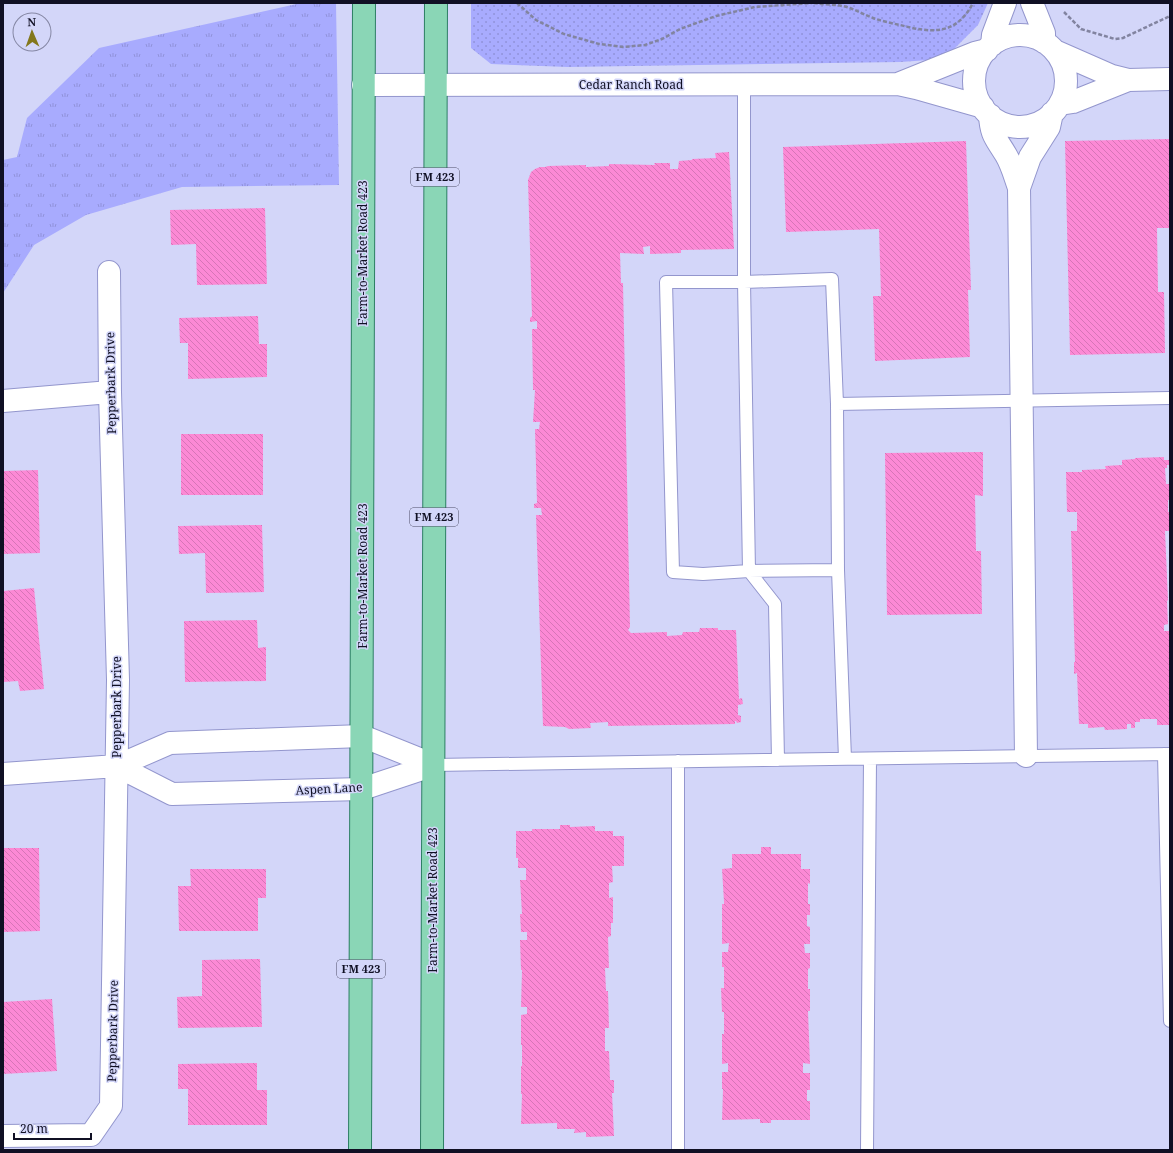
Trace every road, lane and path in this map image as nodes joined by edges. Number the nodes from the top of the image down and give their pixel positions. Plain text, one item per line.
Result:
1 (364, 3) edge
2 (436, 3) edge
3 (517, 3) edge
4 (813, 3) edge
5 (973, 3) edge
6 (1005, 3) edge
7 (1032, 3) edge
8 (1061, 8) dead end
9 (1170, 16) edge
10 (1050, 46) junction
11 (990, 47) junction
12 (1170, 79) edge
13 (1128, 80) junction
14 (898, 84) junction
15 (363, 85) junction
16 (435, 85) junction
17 (744, 85) junction
18 (1056, 109) junction
19 (986, 111) junction
20 (1019, 188) junction
21 (109, 272) dead end
22 (744, 282) junction
23 (110, 392) junction
24 (1170, 398) edge
25 (1021, 400) junction
26 (3, 401) edge
27 (837, 404) junction
28 (838, 570) junction
29 (749, 571) junction
30 (362, 736) junction
31 (1167, 754) edge
32 (1026, 756) junction
33 (845, 759) junction
34 (870, 759) junction
35 (778, 760) junction
36 (678, 762) junction
37 (434, 765) junction
38 (116, 766) junction
39 (3, 774) edge
40 (362, 789) junction
41 (1170, 1021) edge
42 (3, 1136) edge
43 (360, 1150) edge
44 (432, 1150) edge
45 (678, 1150) edge
46 (867, 1150) edge

1 - 15 main road, Farm-to-Market Road 423 / FM 423
2 - 16 main road, Farm-to-Market Road 423 / FM 423
3 - 4 path
4 - 5 path
6 - 11 street
7 - 10 street
8 - 9 path
10 - 11 street
10 - 13 street
10 - 18 street
11 - 14 street, Cedar Ranch Road
11 - 19 street
12 - 13 street
13 - 18 street
14 - 17 street, Cedar Ranch Road
14 - 19 street, Cedar Ranch Road
15 - 16 street, Cedar Ranch Road
15 - 30 main road, Farm-to-Market Road 423 / FM 423
16 - 17 street, Cedar Ranch Road
16 - 37 main road, Farm-to-Market Road 423 / FM 423
17 - 22 lane
18 - 19 street
18 - 20 street
19 - 20 street
20 - 25 street
21 - 23 street, Pepperbark Drive
22 - 27 lane
22 - 29 lane
22 - 29 lane
23 - 26 street
23 - 38 street, Pepperbark Drive
24 - 25 lane
25 - 27 lane
25 - 32 street
27 - 28 lane
28 - 29 lane
28 - 33 lane
29 - 35 lane
30 - 37 street
30 - 38 street
30 - 40 main road, Farm-to-Market Road 423 / FM 423
31 - 32 lane
31 - 41 lane
32 - 34 lane
33 - 34 lane
33 - 35 lane
34 - 46 lane
35 - 36 lane
36 - 37 lane
36 - 45 lane
37 - 40 street, Aspen Lane
37 - 44 main road, Farm-to-Market Road 423 / FM 423
38 - 39 street
38 - 40 street, Aspen Lane
38 - 42 street, Pepperbark Drive
40 - 43 main road, Farm-to-Market Road 423 / FM 423

